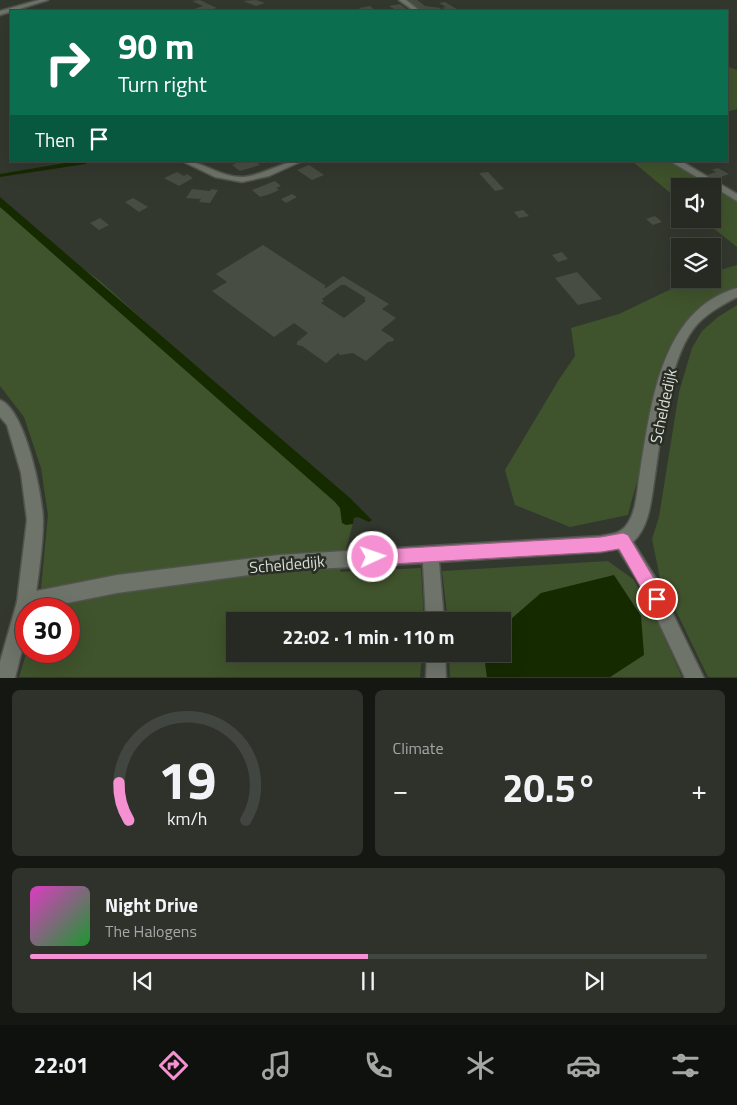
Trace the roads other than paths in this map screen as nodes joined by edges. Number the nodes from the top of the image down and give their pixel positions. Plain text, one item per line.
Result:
1 (45, 0) edge
2 (402, 0) edge
3 (10, 10) edge
4 (416, 10) edge
5 (188, 162) edge
6 (295, 162) edge
7 (676, 162) edge
8 (737, 198) edge
9 (737, 292) edge
10 (0, 406) edge
11 (623, 541) junction
12 (430, 554) junction
13 (26, 598) edge
14 (46, 598) edge
15 (435, 612) edge
16 (15, 644) edge
17 (436, 662) edge
18 (5, 678) edge
19 (436, 678) edge
20 (695, 678) edge

1 - 3 street
2 - 4 street
5 - 6 street
7 - 8 street
9 - 11 street, Scheldedijk
10 - 13 street
11 - 12 street, Scheldedijk
11 - 20 street
12 - 14 street, Scheldedijk
12 - 15 street
16 - 18 street
17 - 19 street

